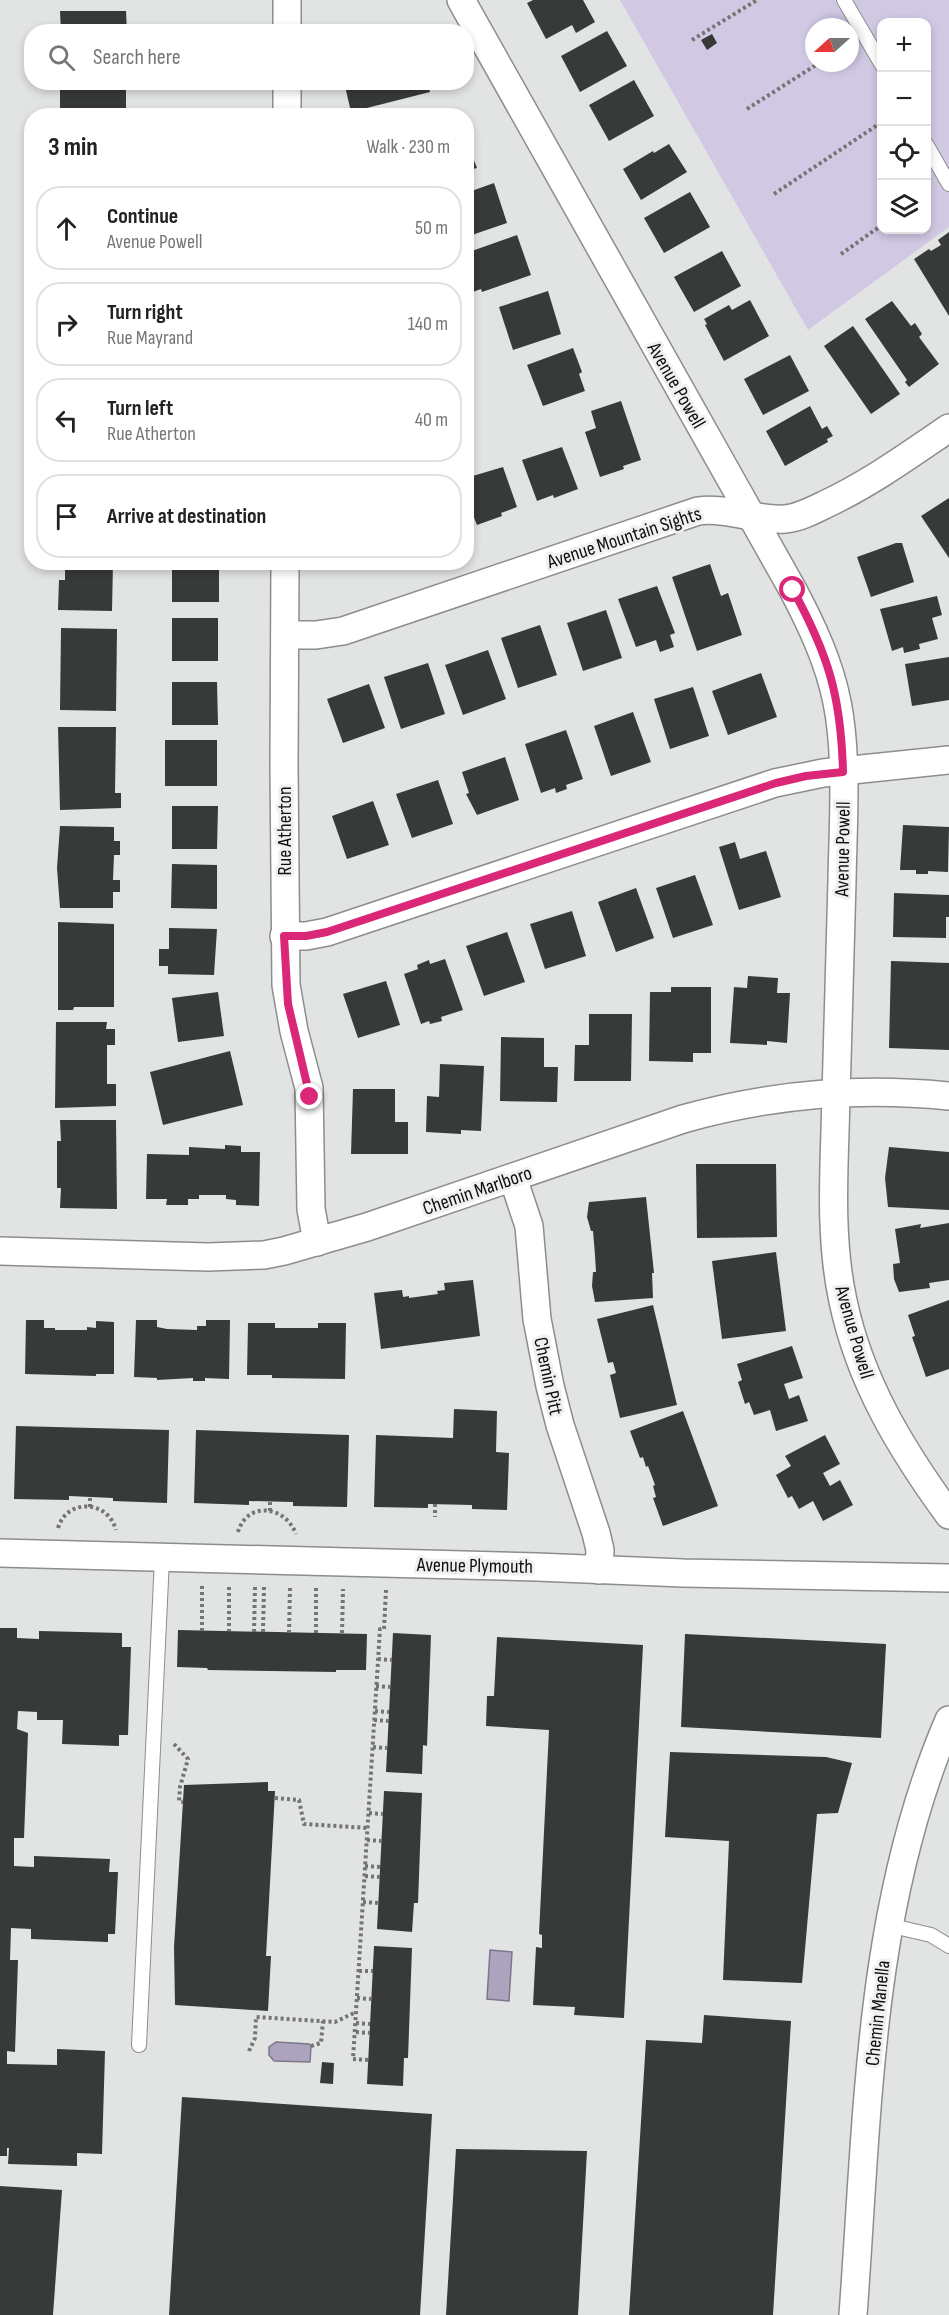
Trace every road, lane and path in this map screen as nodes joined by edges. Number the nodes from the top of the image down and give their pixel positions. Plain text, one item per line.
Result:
1 (287, 0) edge
2 (461, 0) edge
3 (757, 0) edge
4 (844, 0) edge
5 (287, 24) edge
6 (692, 40) dead end
7 (877, 56) edge
8 (805, 72) edge
9 (287, 90) edge
10 (287, 108) edge
11 (747, 109) dead end
12 (877, 125) edge
13 (931, 151) edge
14 (949, 184) edge
15 (774, 194) dead end
16 (877, 229) edge
17 (841, 254) dead end
18 (949, 428) edge
19 (751, 516) junction
20 (285, 570) edge
21 (285, 635) junction
22 (949, 760) edge
23 (843, 772) junction
24 (284, 936) junction
25 (836, 1092) junction
26 (949, 1096) edge
27 (513, 1178) junction
28 (317, 1242) junction
29 (0, 1251) edge
30 (90, 1497) dead end
31 (270, 1501) dead end
32 (435, 1504) dead end
33 (90, 1507) junction
34 (270, 1511) junction
35 (949, 1515) edge
36 (435, 1517) dead end
37 (58, 1532) dead end
38 (117, 1533) dead end
39 (237, 1536) dead end
40 (297, 1538) dead end
41 (0, 1554) edge
42 (162, 1559) junction
43 (599, 1570) junction
44 (949, 1578) edge
45 (202, 1586) dead end
46 (229, 1587) dead end
47 (255, 1587) dead end
48 (264, 1587) dead end
49 (290, 1588) dead end
50 (316, 1588) dead end
51 (343, 1589) dead end
52 (386, 1590) dead end
53 (202, 1631) dead end
54 (229, 1631) dead end
55 (254, 1632) dead end
56 (263, 1632) dead end
57 (289, 1633) dead end
58 (316, 1633) dead end
59 (342, 1633) dead end
60 (378, 1659) junction
61 (392, 1660) dead end
62 (376, 1686) junction
63 (390, 1687) dead end
64 (375, 1711) junction
65 (389, 1712) dead end
66 (374, 1720) junction
67 (949, 1720) edge
68 (389, 1721) dead end
69 (167, 1737) dead end
70 (373, 1747) junction
71 (387, 1748) dead end
72 (275, 1798) dead end
73 (183, 1802) dead end
74 (368, 1813) junction
75 (383, 1814) dead end
76 (368, 1828) junction
77 (367, 1840) junction
78 (382, 1841) dead end
79 (365, 1866) junction
80 (380, 1867) dead end
81 (365, 1876) junction
82 (380, 1877) dead end
83 (363, 1902) junction
84 (378, 1903) dead end
85 (888, 1925) junction
86 (949, 1946) edge
87 (359, 1971) junction
88 (373, 1971) dead end
89 (357, 1998) junction
90 (371, 1999) dead end
91 (357, 2012) junction
92 (322, 2021) junction
93 (356, 2023) junction
94 (370, 2024) dead end
95 (355, 2032) junction
96 (370, 2033) dead end
97 (139, 2045) dead end
98 (311, 2046) dead end
99 (249, 2051) dead end
100 (368, 2060) dead end
101 (853, 2315) edge

1 - 5 street
2 - 19 street, Avenue Powell
3 - 6 path
4 - 7 lane
8 - 11 path
9 - 10 street
12 - 15 path
13 - 14 lane
16 - 17 path
18 - 19 street, Avenue Mountain Sights
19 - 21 street, Avenue Mountain Sights
19 - 23 street, Avenue Powell
20 - 21 street, Rue Atherton
21 - 24 street, Rue Atherton
22 - 23 street
23 - 24 street
23 - 25 street, Avenue Powell
24 - 28 street, Rue Atherton
25 - 26 street, Chemin Marlboro
25 - 27 street, Chemin Marlboro
25 - 35 street, Avenue Powell
27 - 28 street, Chemin Marlboro
27 - 43 street, Chemin Pitt
28 - 29 street, Chemin Marlboro
30 - 33 path
31 - 34 path
32 - 36 path
33 - 37 path
33 - 38 path
34 - 39 path
34 - 40 path
41 - 42 street, Avenue Plymouth
42 - 43 street, Avenue Plymouth
42 - 97 lane
43 - 44 street, Avenue Plymouth
45 - 53 path
46 - 54 path
47 - 55 path
48 - 56 path
49 - 57 path
50 - 58 path
51 - 59 path
52 - 60 path
60 - 61 path
60 - 62 path
62 - 63 path
62 - 64 path
64 - 65 path
64 - 66 path
66 - 68 path
66 - 70 path
67 - 85 street, Chemin Manella
69 - 73 path
70 - 71 path
70 - 74 path
72 - 76 path
74 - 75 path
74 - 76 path
76 - 77 path
77 - 78 path
77 - 79 path
79 - 80 path
79 - 81 path
81 - 82 path
81 - 83 path
83 - 84 path
83 - 87 path
85 - 86 lane
85 - 101 street, Chemin Manella
87 - 88 path
87 - 89 path
89 - 90 path
89 - 91 path
91 - 92 path
91 - 93 path
92 - 98 path
92 - 99 path
93 - 94 path
93 - 95 path
95 - 96 path
95 - 100 path

